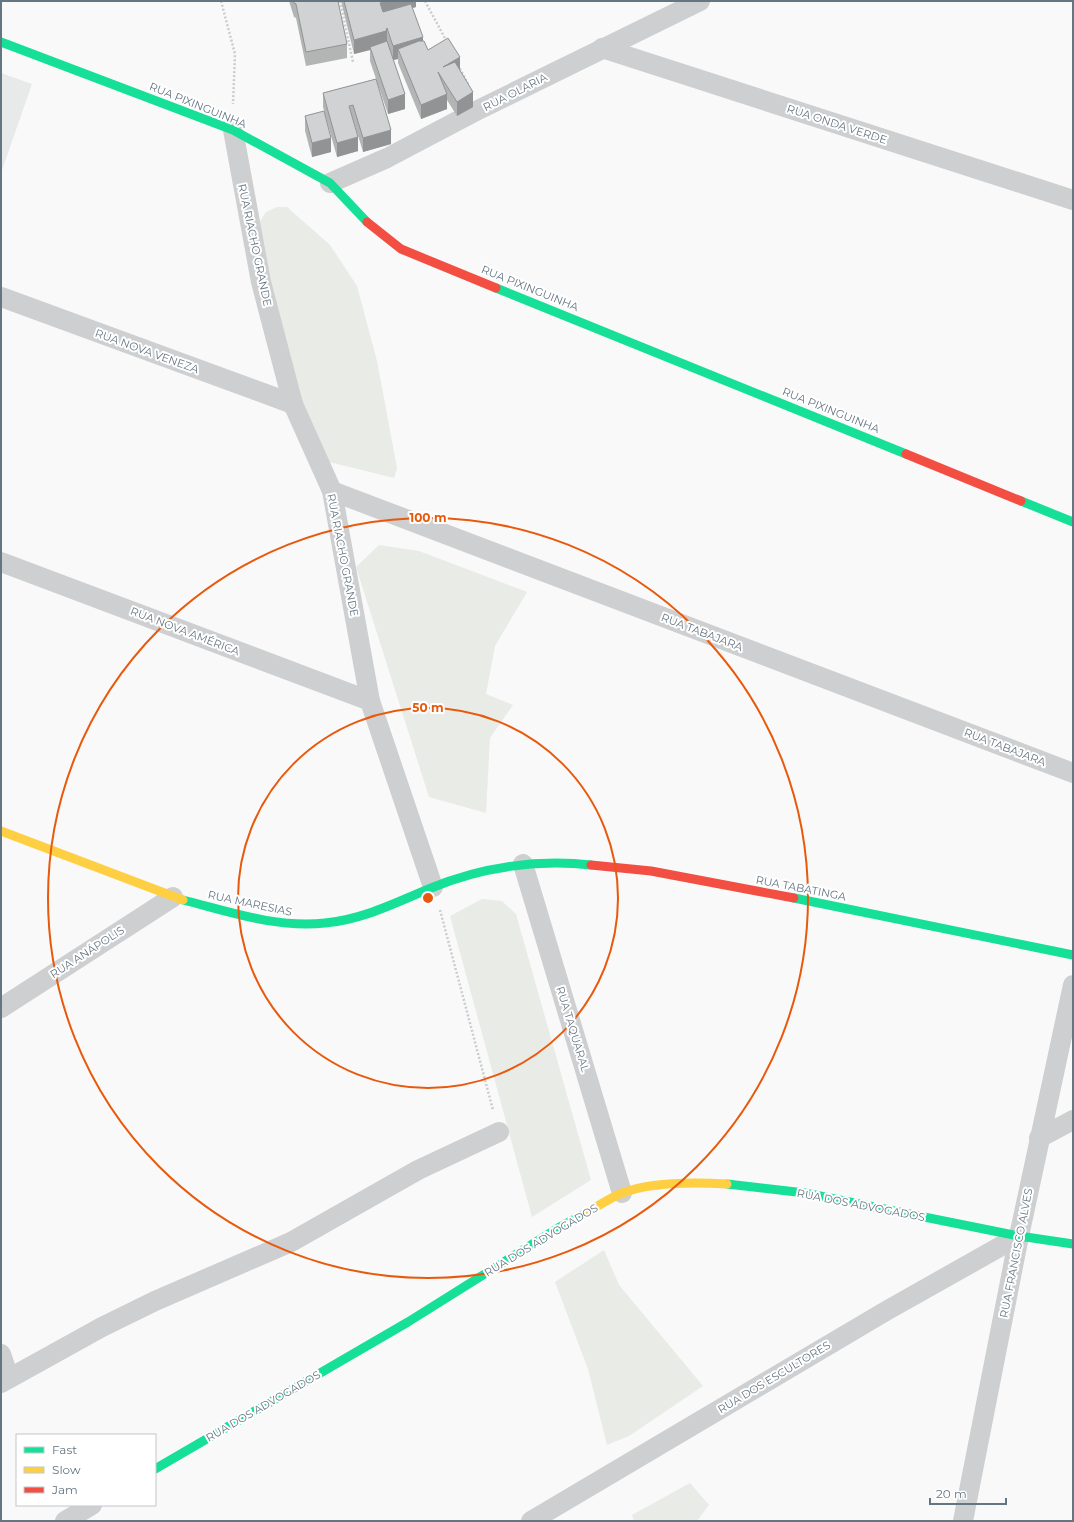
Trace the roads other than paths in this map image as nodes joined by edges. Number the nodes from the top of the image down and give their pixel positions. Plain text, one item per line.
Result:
1 (700, 1) edge
2 (1, 42) edge
3 (602, 48) junction
4 (233, 130) junction
5 (330, 183) junction
6 (1073, 200) edge
7 (1, 297) edge
8 (293, 404) junction
9 (332, 491) junction
10 (1073, 522) edge
11 (1, 562) edge
12 (370, 701) junction
13 (1073, 773) edge
14 (1, 831) edge
15 (523, 864) junction
16 (433, 887) junction
17 (173, 897) junction
18 (1073, 955) edge
19 (1073, 985) edge
20 (1, 1008) edge
21 (1073, 1120) edge
22 (499, 1132) road end
23 (1039, 1138) junction
24 (622, 1193) junction
25 (1019, 1236) junction
26 (1073, 1244) edge
27 (1, 1354) edge
28 (5, 1381) edge
29 (156, 1468) edge
30 (90, 1506) edge
31 (960, 1519) edge
32 (65, 1521) edge
33 (531, 1521) edge

1 - 3 street, RUA OLARIA
2 - 4 street, RUA PIXINGUINHA
3 - 5 street, RUA OLARIA
3 - 6 street, RUA ONDA VERDE
4 - 5 street, RUA PIXINGUINHA
4 - 8 street, RUA RIACHO GRANDE
5 - 10 street, RUA PIXINGUINHA
7 - 8 street, RUA NOVA VENEZA
8 - 9 street, RUA RIACHO GRANDE
9 - 12 street, RUA RIACHO GRANDE
9 - 13 street, RUA TABAJARA
11 - 12 street, RUA NOVA AMÉRICA
12 - 16 street, RUA RIACHO GRANDE
14 - 17 street, RUA MARESIAS
15 - 16 street, RUA MARESIAS
15 - 18 street, RUA TABATINGA
15 - 24 street, RUA TAQUARAL
16 - 17 street, RUA MARESIAS
17 - 20 street, RUA ANÁPOLIS
19 - 23 street, RUA FRANCISCO ALVES
21 - 23 street
22 - 28 street
23 - 25 street, RUA FRANCISCO ALVES
24 - 25 street, RUA DOS ADVOGADOS
24 - 29 street, RUA DOS ADVOGADOS
25 - 26 street, RUA DOS ADVOGADOS
25 - 31 street, RUA FRANCISCO ALVES
25 - 33 street, RUA DOS ESCULTORES
27 - 28 street
30 - 32 street

